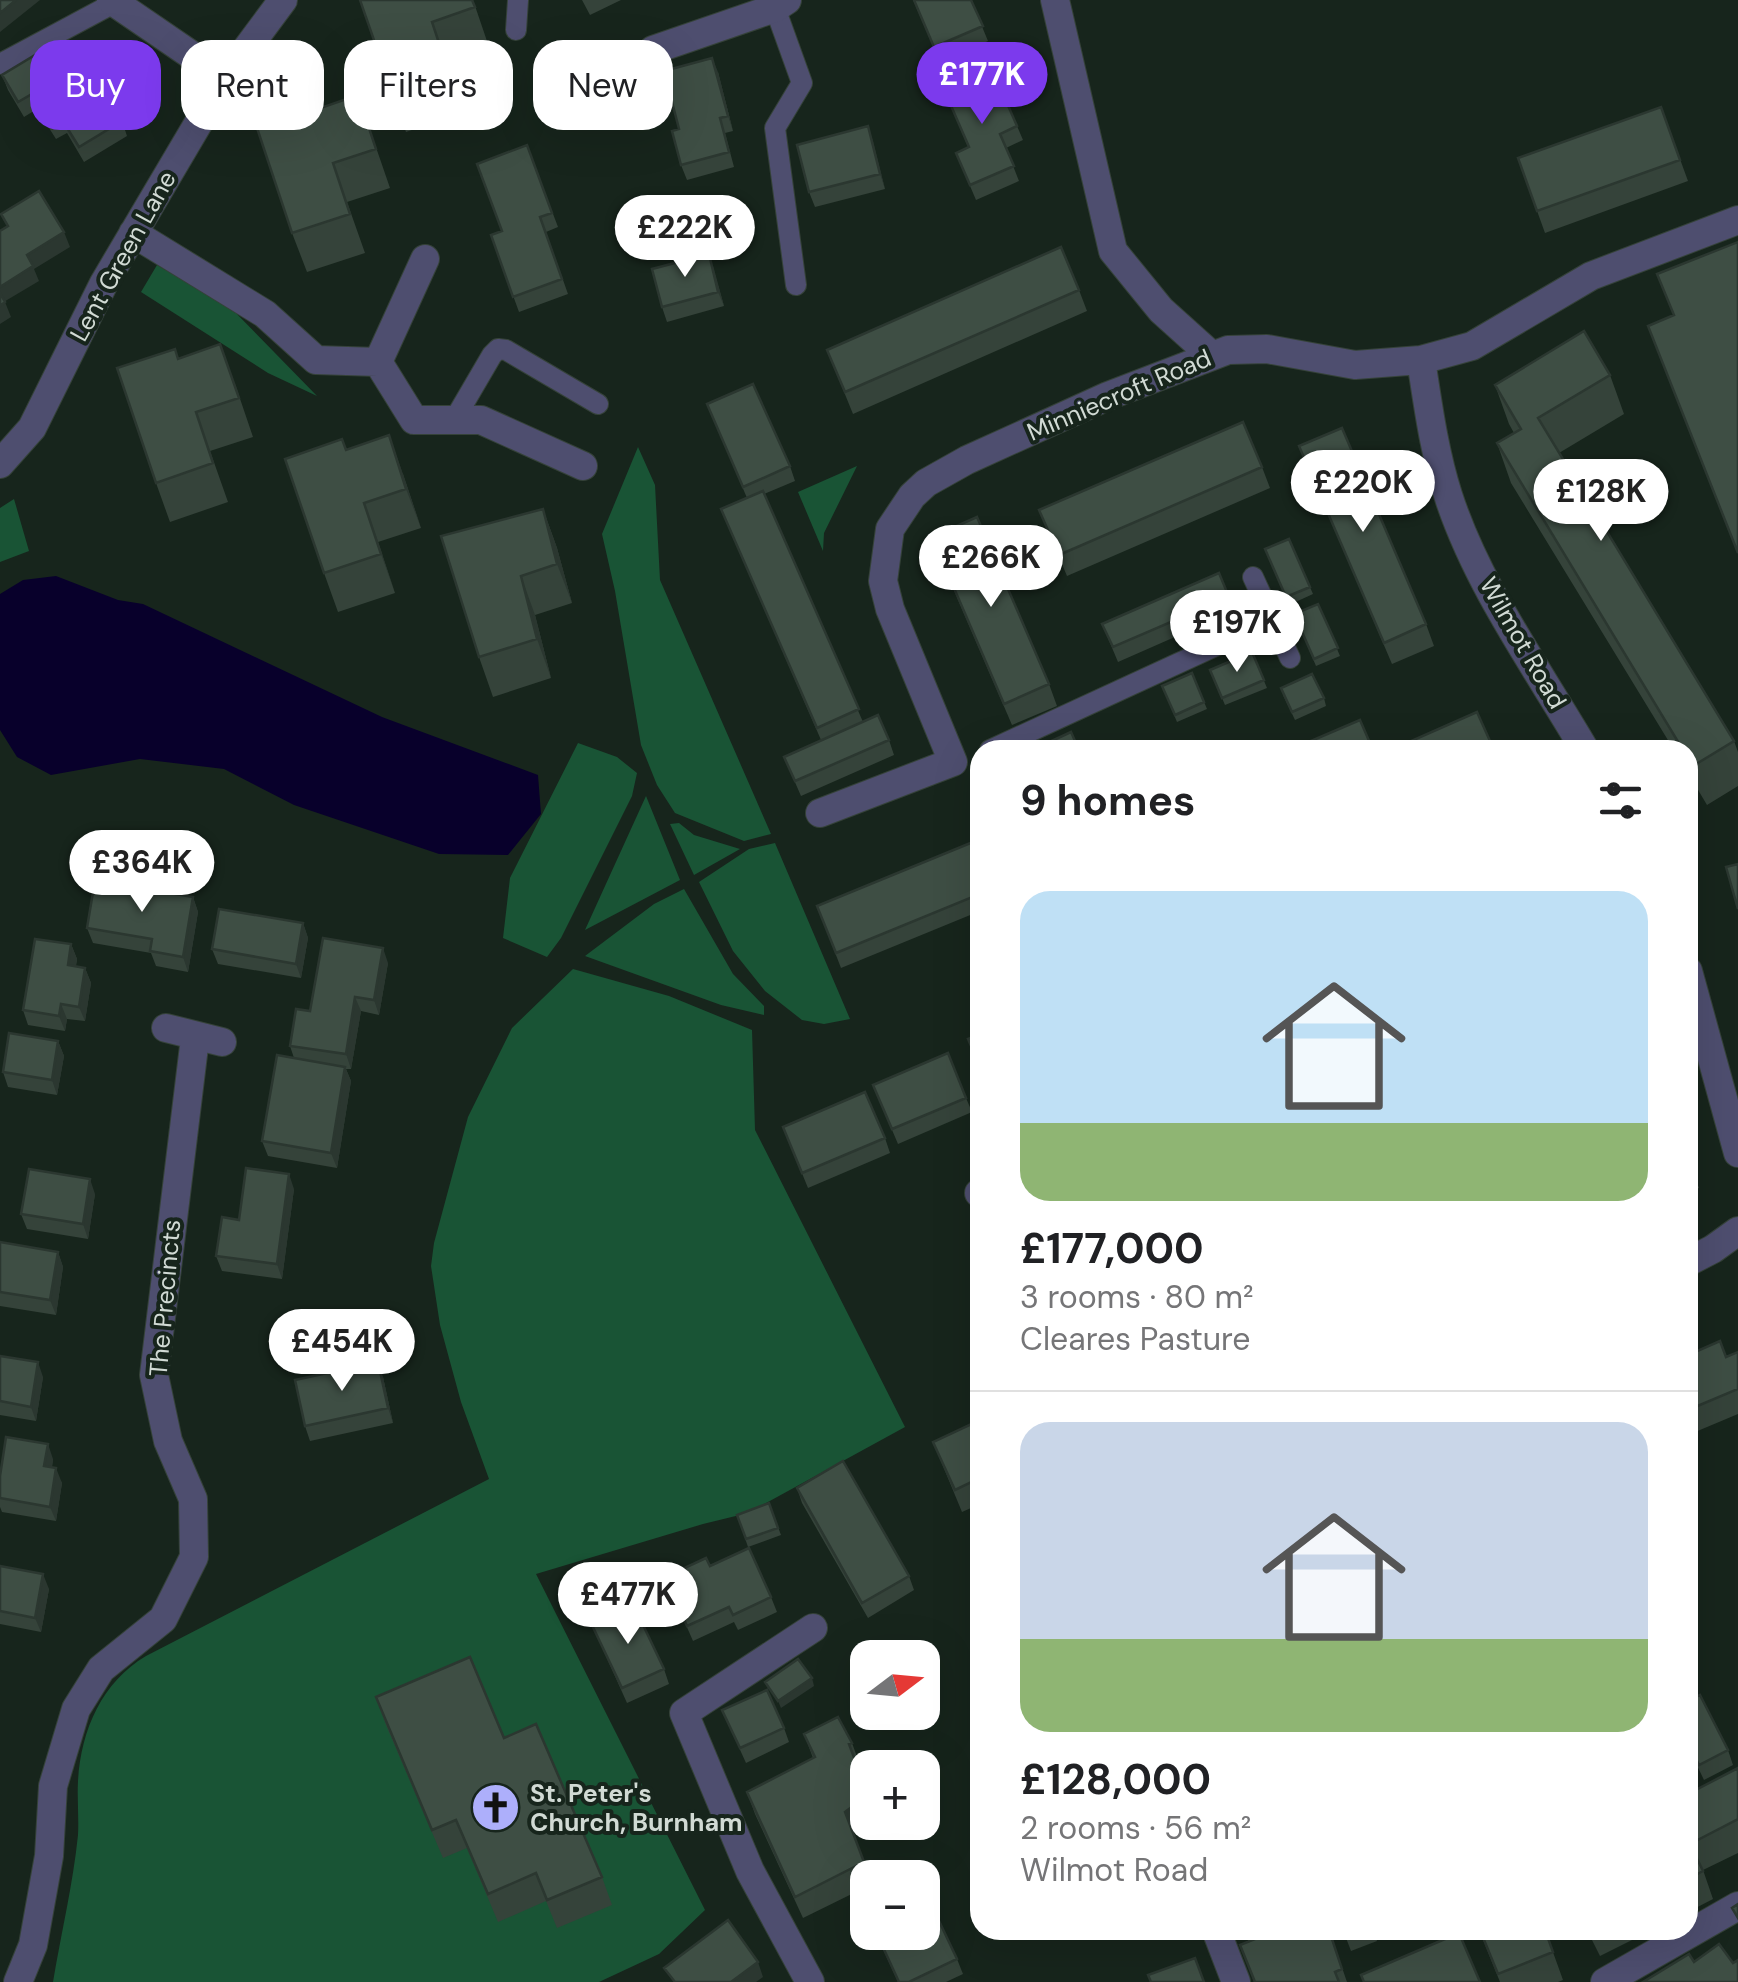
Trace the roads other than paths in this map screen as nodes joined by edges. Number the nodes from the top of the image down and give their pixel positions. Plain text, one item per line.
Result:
1 (283, 0) edge
2 (518, 0) edge
3 (1055, 0) edge
4 (112, 2) edge
5 (781, 4) edge
6 (516, 30) dead end
7 (253, 40) edge
8 (673, 43) edge
9 (181, 48) edge
10 (0, 64) edge
11 (194, 130) edge
12 (1738, 220) edge
13 (133, 234) junction
14 (425, 259) dead end
15 (796, 285) dead end
16 (1210, 354) junction
17 (1421, 360) junction
18 (378, 362) junction
19 (598, 404) dead end
20 (454, 420) junction
21 (0, 464) edge
22 (583, 466) dead end
23 (1253, 577) dead end
24 (1272, 620) junction
25 (1290, 658) dead end
26 (1012, 740) edge
27 (1579, 740) edge
28 (967, 758) edge
29 (820, 813) dead end
30 (1698, 1007) edge
31 (166, 1028) dead end
32 (1738, 1153) edge
33 (1738, 1231) edge
34 (1698, 1257) edge
35 (813, 1628) dead end
36 (1738, 1906) edge
37 (1698, 1929) edge
38 (1220, 1940) edge
39 (1678, 1940) edge
40 (18, 1982) edge
41 (810, 1982) edge
42 (1236, 1982) edge
43 (1605, 1982) edge

1 - 7 street, Lent Green Lane
2 - 6 lane
3 - 16 street
4 - 9 street
4 - 10 lane
5 - 8 street
5 - 15 lane
11 - 13 street, Lent Green Lane
12 - 17 street, Minniecroft Road
13 - 18 street
13 - 21 street, Lent Green Lane
14 - 18 street
16 - 17 street, Minniecroft Road
16 - 28 street, Minniecroft Road
17 - 27 street, Wilmot Road
18 - 20 street
19 - 20 lane
20 - 22 street
23 - 24 lane
24 - 25 lane
24 - 26 lane
28 - 29 street, Minniecroft Road
30 - 32 street
31 - 40 street, The Precincts
33 - 34 street
35 - 41 street
36 - 37 street
38 - 42 street
39 - 43 street

